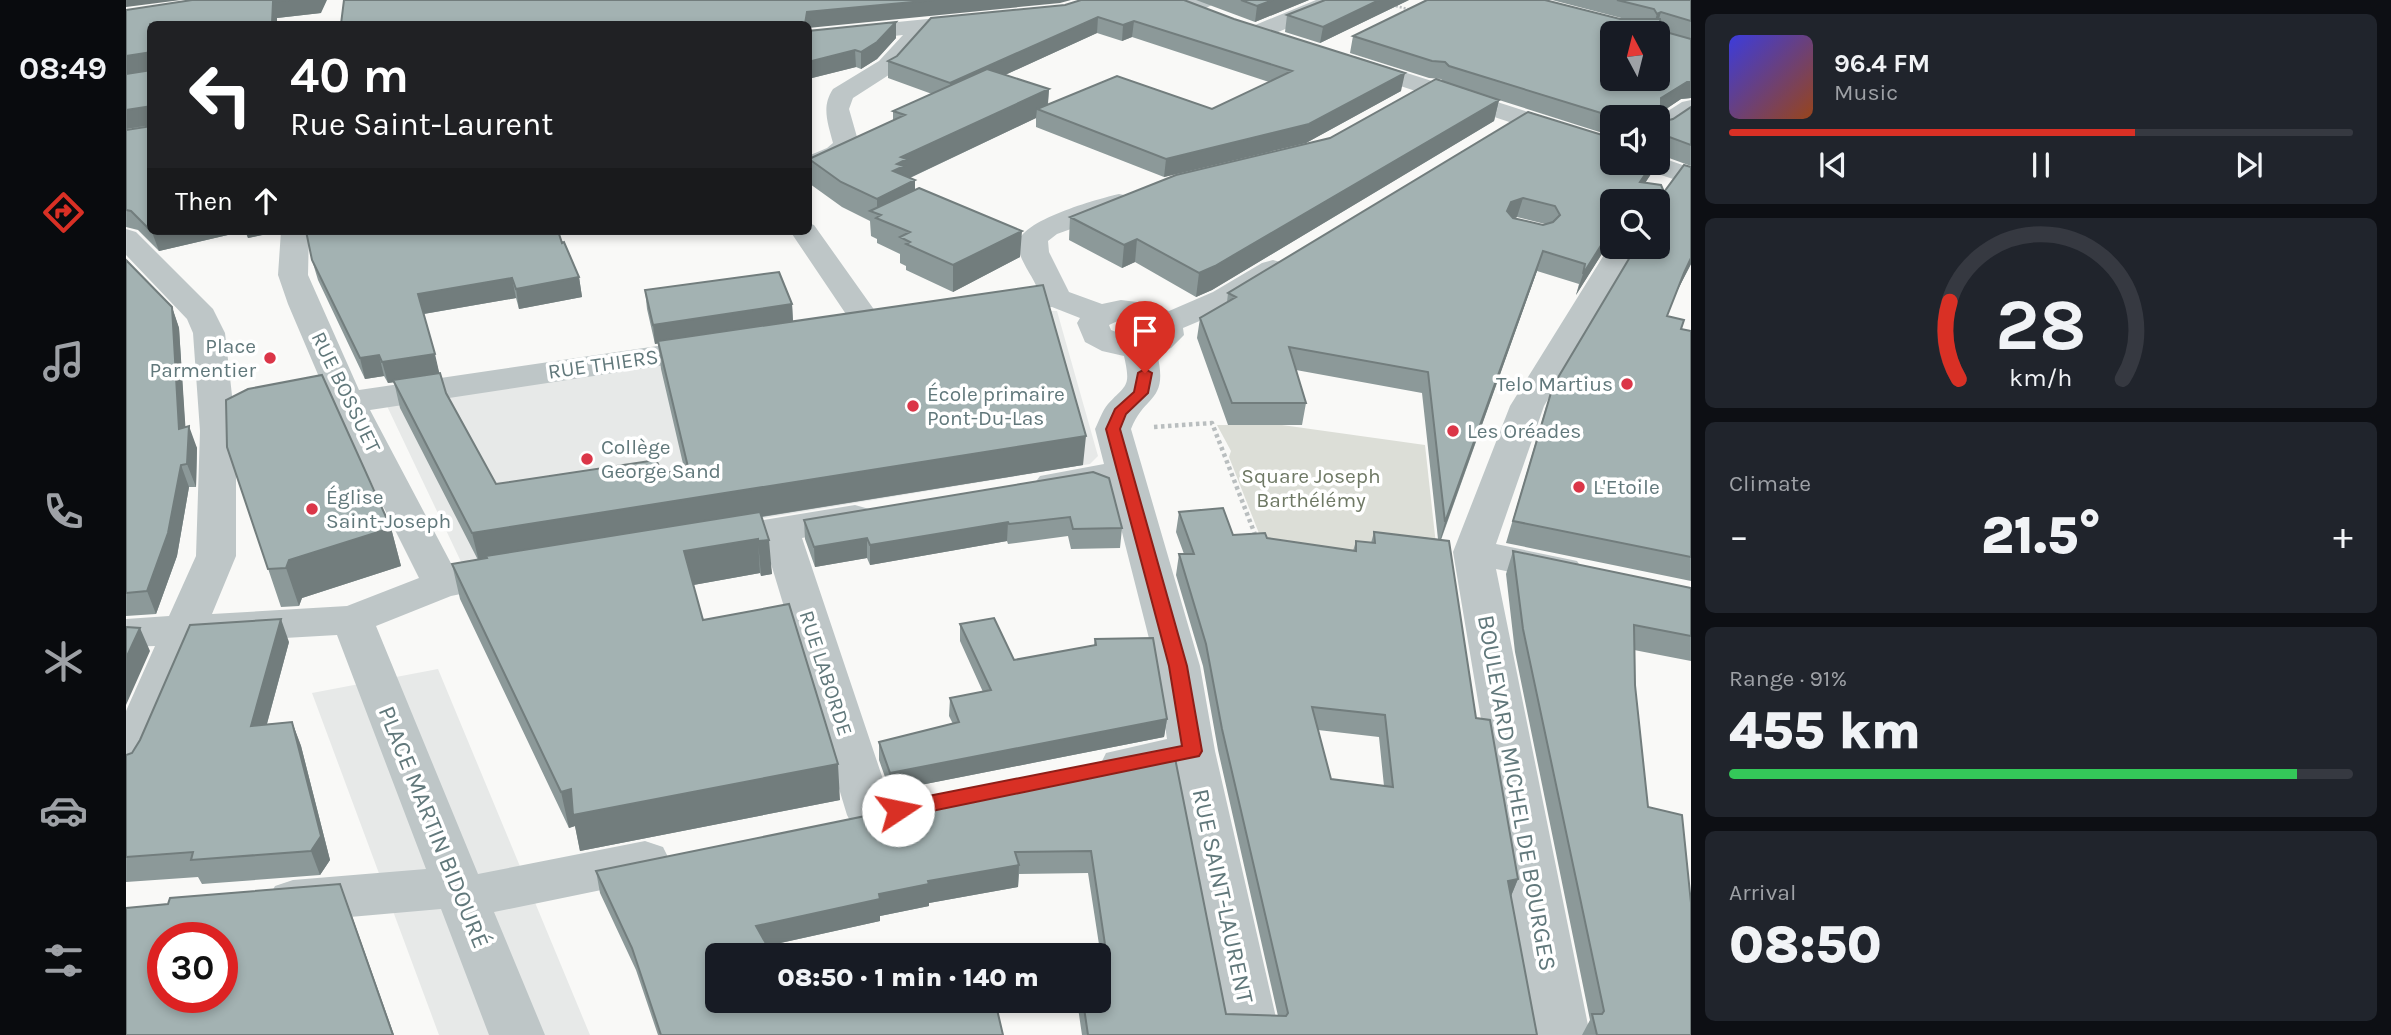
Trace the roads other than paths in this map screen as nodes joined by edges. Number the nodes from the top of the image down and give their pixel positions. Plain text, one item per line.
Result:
1 (1334, 0) edge
2 (1201, 10) edge
3 (1005, 18) edge
4 (925, 26) junction
5 (1256, 33) junction
6 (812, 38) edge
7 (1294, 45) edge
8 (1332, 57) edge
9 (1432, 87) junction
10 (1403, 103) edge
11 (1691, 107) edge
12 (1522, 117) junction
13 (1670, 121) edge
14 (1488, 138) edge
15 (1600, 144) edge
16 (812, 164) edge
17 (1141, 194) edge
18 (807, 235) edge
19 (126, 238) edge
20 (304, 243) edge
21 (1293, 257) edge
22 (1608, 259) edge
23 (1055, 297) junction
24 (962, 311) edge
25 (1101, 315) junction
26 (1166, 324) junction
27 (869, 325) edge
28 (746, 343) edge
29 (1139, 348) junction
30 (348, 397) junction
31 (306, 401) edge
32 (1118, 451) junction
33 (1013, 491) edge
34 (890, 511) edge
35 (780, 530) junction
36 (685, 545) edge
37 (1473, 552) junction
38 (216, 556) junction
39 (536, 568) edge
40 (1595, 577) edge
41 (442, 583) junction
42 (352, 620) junction
43 (184, 628) junction
44 (231, 628) junction
45 (126, 633) edge
46 (1192, 751) junction
47 (126, 762) edge
48 (1085, 773) edge
49 (871, 815) edge
50 (680, 854) edge
51 (460, 893) junction
52 (250, 904) edge
53 (517, 1035) edge
54 (1252, 1035) edge
55 (1562, 1035) edge

1 - 5 street
2 - 5 street
3 - 4 street
4 - 6 street
4 - 16 street
5 - 7 street
8 - 9 street
9 - 10 street
9 - 12 street
11 - 13 street
12 - 14 street
12 - 15 street
17 - 23 street
18 - 27 street
19 - 38 street
20 - 30 street, RUE BOSSUET
21 - 26 street
22 - 37 street
23 - 24 street
23 - 25 street
25 - 26 street
25 - 29 street
26 - 29 street
28 - 30 street, RUE THIERS
29 - 32 street
30 - 31 street
30 - 41 street, RUE BOSSUET
32 - 33 street
32 - 46 street, RUE SAINT-LAURENT
34 - 35 street
35 - 36 street
35 - 49 street, RUE LABORDE
37 - 40 street
37 - 55 street, BOULEVARD MICHEL DE BOURGES
38 - 43 street
38 - 44 street
39 - 41 street
41 - 42 street
42 - 44 street
42 - 51 street, PLACE MARTIN BIDOURÉ
43 - 44 street
43 - 45 street
43 - 47 street
46 - 48 street
46 - 54 street, RUE SAINT-LAURENT
50 - 51 street
51 - 52 street
51 - 53 street, PLACE MARTIN BIDOURÉ

